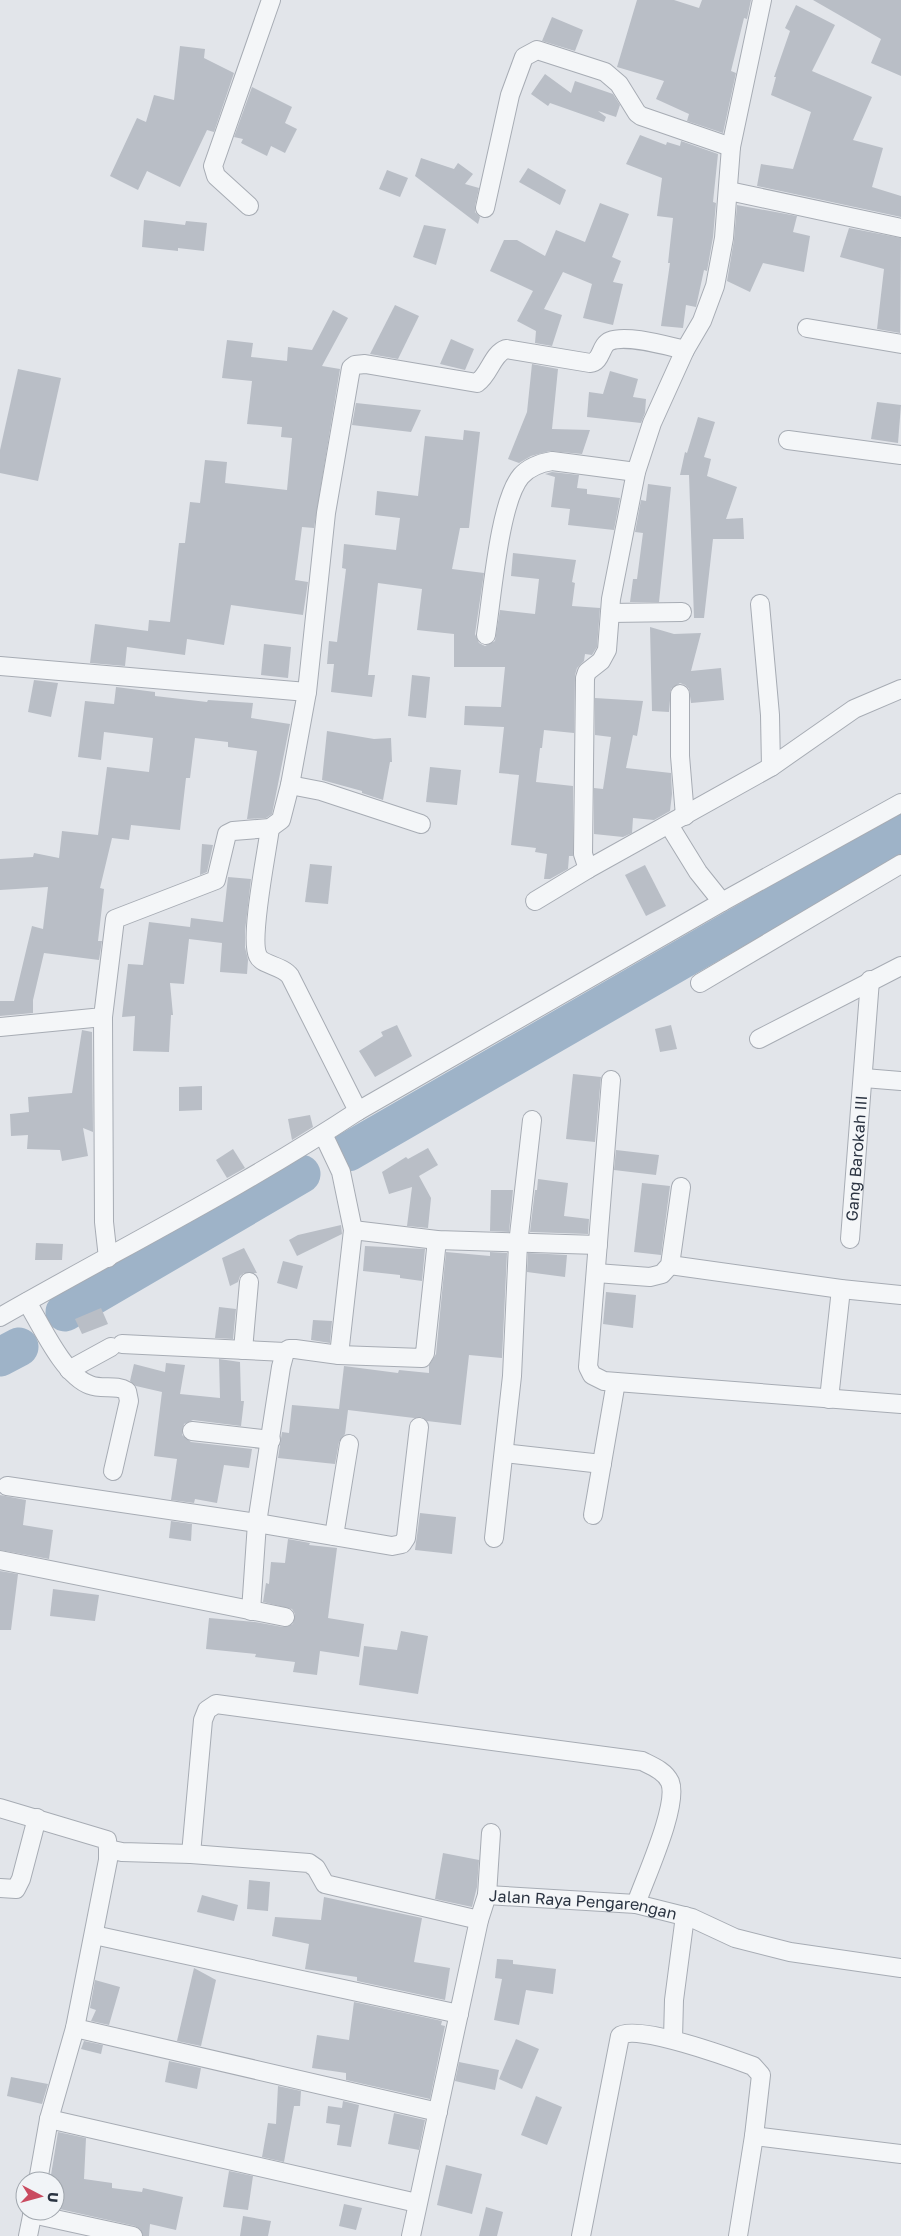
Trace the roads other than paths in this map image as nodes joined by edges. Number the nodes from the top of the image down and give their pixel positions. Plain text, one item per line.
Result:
1 (272, 0) edge
2 (762, 0) edge
3 (731, 147) junction
4 (729, 191) junction
5 (249, 206) dead end
6 (485, 208) dead end
7 (901, 228) edge
8 (807, 328) dead end
9 (901, 344) edge
10 (685, 350) junction
11 (788, 440) dead end
12 (901, 455) edge
13 (636, 472) junction
14 (760, 604) dead end
15 (682, 612) dead end
16 (610, 614) junction
17 (486, 635) dead end
18 (0, 666) edge
19 (901, 689) edge
20 (307, 692) junction
21 (680, 694) dead end
22 (771, 767) junction
23 (290, 785) junction
24 (901, 803) edge
25 (685, 816) junction
26 (421, 824) dead end
27 (669, 825) junction
28 (270, 828) junction
29 (901, 864) edge
30 (588, 868) junction
31 (534, 901) dead end
32 (722, 902) junction
33 (901, 966) edge
34 (876, 978) junction
35 (901, 980) edge
36 (700, 983) dead end
37 (103, 1017) junction
38 (0, 1027) edge
39 (759, 1039) dead end
40 (864, 1078) junction
41 (611, 1080) dead end
42 (901, 1081) edge
43 (358, 1112) junction
44 (532, 1120) dead end
45 (327, 1141) junction
46 (681, 1187) dead end
47 (352, 1230) junction
48 (850, 1239) dead end
49 (437, 1240) junction
50 (518, 1244) junction
51 (598, 1245) junction
52 (108, 1258) junction
53 (670, 1265) junction
54 (596, 1273) junction
55 (249, 1282) dead end
56 (841, 1289) junction
57 (901, 1294) edge
58 (30, 1307) junction
59 (0, 1317) edge
60 (243, 1350) junction
61 (286, 1352) junction
62 (339, 1355) junction
63 (69, 1370) junction
64 (616, 1382) junction
65 (829, 1400) junction
66 (901, 1404) edge
67 (419, 1427) dead end
68 (192, 1430) dead end
69 (270, 1440) junction
70 (348, 1444) dead end
71 (504, 1453) junction
72 (602, 1464) junction
73 (113, 1471) dead end
74 (7, 1486) dead end
75 (593, 1516) dead end
76 (257, 1523) junction
77 (334, 1536) junction
78 (494, 1538) dead end
79 (0, 1560) edge
80 (251, 1611) junction
81 (285, 1617) dead end
82 (0, 1808) edge
83 (37, 1818) junction
84 (491, 1833) dead end
85 (108, 1849) junction
86 (191, 1854) junction
87 (0, 1888) edge
88 (487, 1895) junction
89 (636, 1904) junction
90 (685, 1916) junction
91 (479, 1920) junction
92 (94, 1936) junction
93 (901, 1968) edge
94 (459, 2014) junction
95 (75, 2028) junction
96 (673, 2040) junction
97 (438, 2112) junction
98 (49, 2119) junction
99 (754, 2136) junction
100 (901, 2154) edge
101 (40, 2171) edge
102 (417, 2203) junction
103 (65, 2220) edge
104 (31, 2221) edge
105 (28, 2236) edge
106 (134, 2236) edge
107 (410, 2236) edge
108 (581, 2236) edge
109 (738, 2236) edge

1 - 5 street
2 - 3 street
3 - 4 street
3 - 6 street
4 - 7 street
4 - 10 street
8 - 9 street
10 - 13 street
10 - 20 street
11 - 12 street
13 - 16 street
13 - 17 street
14 - 22 street
15 - 16 street
16 - 30 street
18 - 20 street
19 - 22 street
20 - 23 street
21 - 25 street
22 - 25 street
23 - 26 street
23 - 28 street
24 - 32 street
25 - 27 street
27 - 30 street
27 - 32 street
28 - 37 street
28 - 43 street
29 - 36 street
30 - 31 street
32 - 43 street
33 - 34 street
34 - 35 street
34 - 39 street
34 - 40 street, Gang Barokah III
37 - 38 street
37 - 52 street
40 - 42 street
40 - 48 street, Gang Barokah III
41 - 51 street
43 - 45 street
44 - 50 street
45 - 47 street
45 - 52 street
46 - 53 street
47 - 49 street
47 - 62 street
49 - 50 street
49 - 62 street
50 - 51 street
50 - 71 street
51 - 54 street
52 - 58 street
53 - 54 street
53 - 56 street
54 - 64 street
55 - 60 street
56 - 57 street
56 - 65 street
58 - 59 street
58 - 63 street
60 - 61 street
60 - 63 street
61 - 62 street
61 - 69 street
63 - 73 street
64 - 65 street
64 - 72 street
65 - 66 street
67 - 77 street
68 - 69 street
69 - 76 street
70 - 77 street
71 - 72 street
71 - 78 street
72 - 75 street
74 - 76 street
76 - 77 street
76 - 80 street
79 - 80 street
80 - 81 street
82 - 83 street
83 - 85 street
83 - 87 street
84 - 88 street
85 - 86 street
85 - 92 street
86 - 89 street
86 - 91 street
88 - 89 street, Jalan Raya Pengarengan
88 - 91 street, Jalan Raya Pengarengan
89 - 90 street, Jalan Raya Pengarengan
90 - 93 street, Jalan Raya Pengarengan
90 - 96 street
91 - 94 street, Jalan Raya Pengarengan
92 - 94 street
92 - 95 street
94 - 97 street, Jalan Raya Pengarengan
95 - 97 street
95 - 98 street
96 - 99 street
96 - 108 street
97 - 102 street, Jalan Raya Pengarengan
98 - 101 street
98 - 102 street
99 - 100 street
99 - 109 street
102 - 107 street, Jalan Raya Pengarengan
103 - 106 street
104 - 105 street

